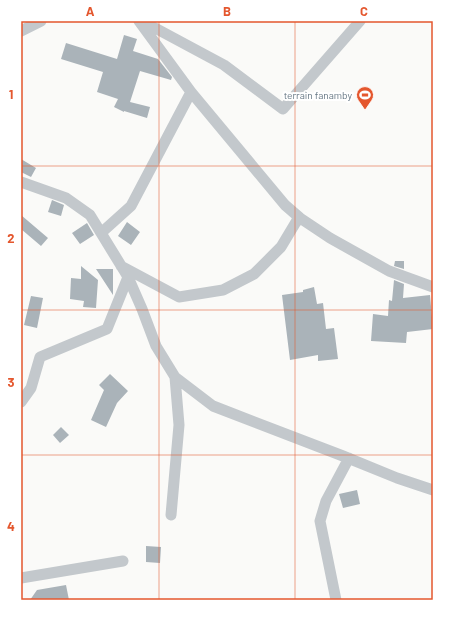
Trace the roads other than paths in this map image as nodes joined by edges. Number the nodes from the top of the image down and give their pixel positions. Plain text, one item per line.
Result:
1 (41, 21) edge
2 (141, 21) edge
3 (360, 21) edge
4 (21, 31) edge
5 (191, 92) junction
6 (21, 182) edge
7 (300, 218) junction
8 (102, 233) junction
9 (121, 266) junction
10 (128, 277) junction
11 (433, 287) edge
12 (176, 377) junction
13 (21, 402) edge
14 (348, 458) junction
15 (433, 490) edge
16 (171, 515) dead end
17 (123, 561) dead end
18 (21, 578) edge
19 (336, 600) edge

1 - 4 street
2 - 3 street
2 - 5 street
5 - 7 street
5 - 8 street
6 - 8 street
7 - 9 street
7 - 11 street
8 - 9 street
9 - 10 street
10 - 12 street
10 - 13 street
12 - 14 street
12 - 16 street
14 - 15 street
14 - 19 street
17 - 18 street

